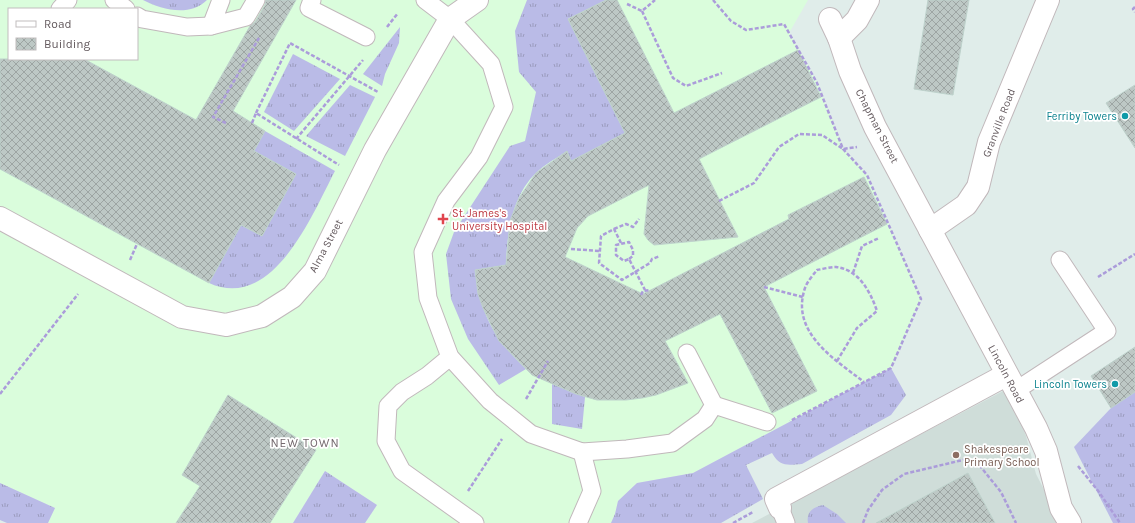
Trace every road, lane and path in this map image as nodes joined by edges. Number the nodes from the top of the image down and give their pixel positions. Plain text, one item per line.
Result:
1 (68, 0) edge
2 (114, 0) edge
3 (221, 0) edge
4 (256, 0) edge
5 (312, 0) edge
6 (425, 0) edge
7 (477, 0) edge
8 (655, 0) edge
9 (712, 0) edge
10 (868, 0) edge
11 (1048, 0) edge
12 (627, 4) dead end
13 (1135, 7) edge
14 (61, 8) edge
15 (125, 8) edge
16 (642, 10) junction
17 (1135, 12) edge
18 (398, 13) dead end
19 (138, 17) edge
20 (450, 20) junction
21 (211, 26) junction
22 (385, 30) dead end
23 (261, 34) dead end
24 (366, 45) joint
25 (722, 73) dead end
26 (350, 77) junction
27 (382, 94) dead end
28 (256, 113) junction
29 (226, 123) dead end
30 (252, 123) dead end
31 (296, 139) junction
32 (843, 149) junction
33 (889, 153) junction
34 (342, 166) dead end
35 (719, 201) dead end
36 (0, 218) edge
37 (639, 219) dead end
38 (614, 229) junction
39 (930, 230) junction
40 (879, 238) dead end
41 (621, 243) junction
42 (137, 244) dead end
43 (571, 249) dead end
44 (600, 251) junction
45 (1134, 254) edge
46 (660, 256) dead end
47 (629, 259) junction
48 (1060, 260) dead end
49 (128, 264) dead end
50 (635, 272) junction
51 (853, 273) junction
52 (764, 287) dead end
53 (1079, 289) junction
54 (645, 290) junction
55 (650, 290) dead end
56 (78, 294) dead end
57 (641, 295) dead end
58 (804, 297) junction
59 (687, 353) dead end
60 (450, 357) junction
61 (837, 361) junction
62 (864, 382) junction
63 (1011, 383) junction
64 (0, 394) edge
65 (714, 405) junction
66 (767, 422) joint
67 (582, 452) junction
68 (777, 508) edge
69 (475, 523) edge
70 (578, 523) edge
71 (733, 523) edge
72 (863, 523) edge
73 (1016, 523) edge
74 (1070, 523) edge

1 - 14 lane
2 - 15 lane
3 - 21 lane
4 - 21 lane
5 - 24 lane
6 - 20 lane
7 - 20 street, Alma Street
8 - 16 path
9 - 32 path
10 - 33 street, Chapman Street
11 - 39 street, Granville Road
12 - 16 path
13 - 17 path
16 - 25 path
18 - 22 path
19 - 21 lane
20 - 36 street, Alma Street
20 - 60 lane
23 - 29 path
24 - 26 path
26 - 27 path
26 - 28 path
26 - 31 path
28 - 30 path
28 - 31 path
31 - 34 path
32 - 33 path
32 - 35 path
32 - 62 path
33 - 39 street, Chapman Street
37 - 38 path
38 - 41 path
38 - 44 path
39 - 63 street, Lincoln Road
40 - 51 path
41 - 47 path
41 - 47 path
42 - 49 path
43 - 44 path
44 - 50 path
45 - 53 path
46 - 50 path
47 - 50 path
48 - 53 lane
50 - 54 path
51 - 58 path
51 - 61 path
52 - 58 path
53 - 63 lane
54 - 55 path
54 - 57 path
56 - 64 path
58 - 61 path
59 - 65 lane
60 - 67 lane
60 - 69 lane
61 - 62 path
62 - 66 path
63 - 68 street
63 - 74 street, Lincoln Road
65 - 66 lane
65 - 67 lane
67 - 70 lane
68 - 71 path
72 - 73 path

